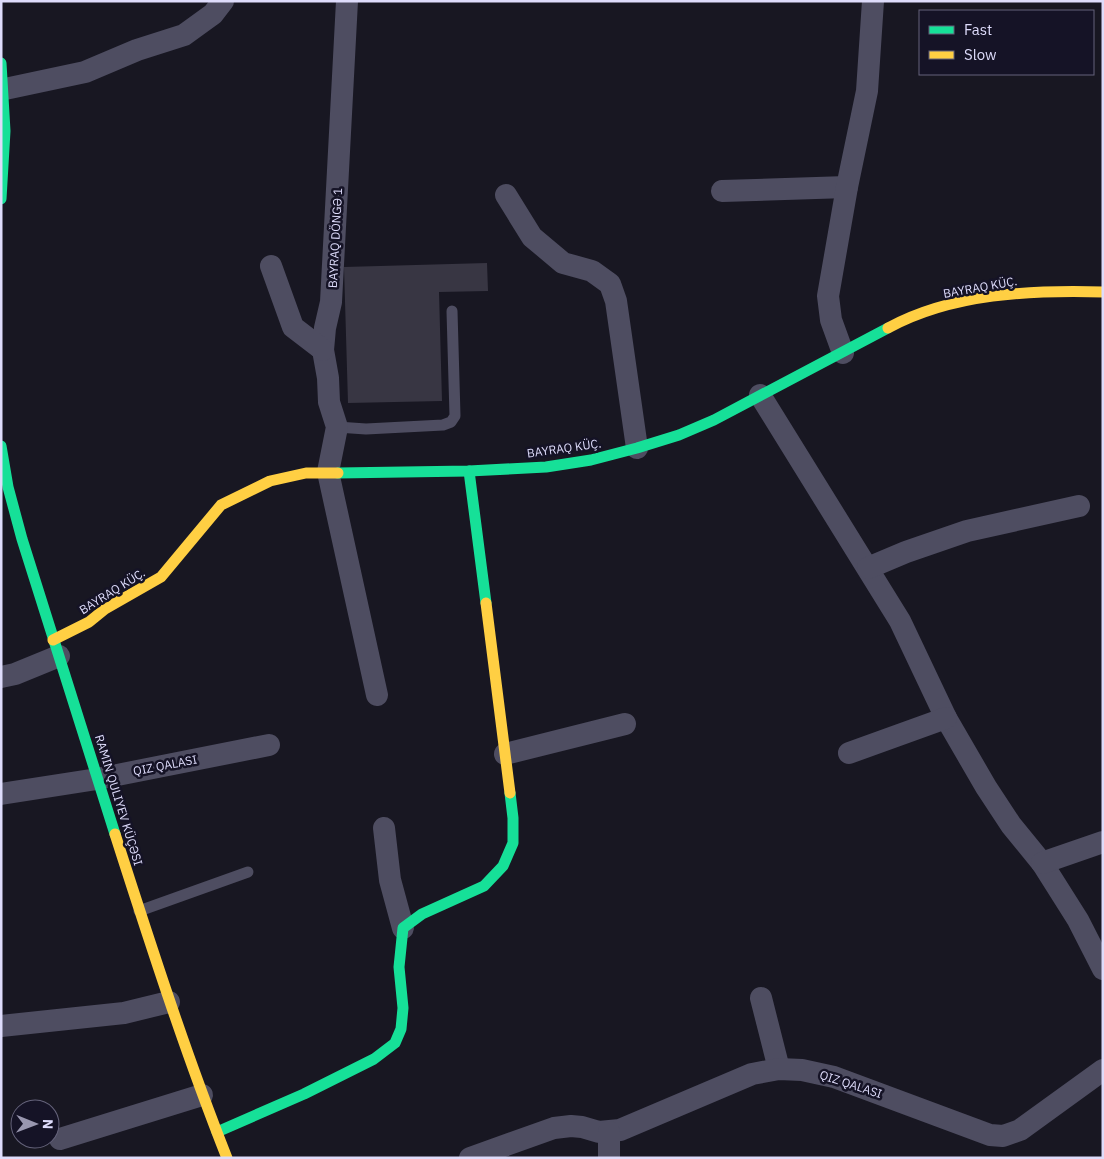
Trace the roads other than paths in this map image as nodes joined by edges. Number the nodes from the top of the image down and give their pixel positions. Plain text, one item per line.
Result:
1 (222, 1) edge
2 (347, 1) edge
3 (873, 1) edge
4 (1, 63) edge
5 (5, 89) junction
6 (847, 187) junction
7 (722, 191) dead end
8 (506, 195) dead end
9 (1, 199) edge
10 (271, 266) dead end
11 (1103, 292) edge
12 (452, 311) dead end
13 (323, 350) junction
14 (843, 353) junction
15 (760, 395) junction
16 (337, 427) junction
17 (1, 446) edge
18 (637, 448) junction
19 (328, 472) junction
20 (469, 472) junction
21 (1079, 506) dead end
22 (868, 568) junction
23 (56, 648) junction
24 (1, 678) edge
25 (377, 695) dead end
26 (946, 718) junction
27 (625, 724) dead end
28 (269, 745) dead end
29 (849, 753) dead end
30 (505, 754) junction
31 (97, 778) junction
32 (1, 794) edge
33 (384, 828) dead end
34 (1103, 842) edge
35 (1042, 863) junction
36 (248, 872) dead end
37 (139, 910) junction
38 (402, 928) junction
39 (1103, 969) edge
40 (761, 998) dead end
41 (169, 1002) junction
42 (1, 1026) edge
43 (779, 1069) junction
44 (1103, 1070) edge
45 (202, 1095) junction
46 (218, 1132) junction
47 (609, 1132) junction
48 (60, 1139) dead end
49 (227, 1158) edge
50 (470, 1158) edge
51 (609, 1158) edge

1 - 5 street
2 - 13 street, BAYRAQ DÖNGƏ 1
3 - 6 street
4 - 5 street
5 - 9 street
6 - 7 street
6 - 14 street
8 - 18 street
10 - 13 street
11 - 14 street, BAYRAQ KÜÇ.
12 - 16 lane
13 - 16 street, BAYRAQ DÖNGƏ 1
14 - 15 street, BAYRAQ KÜÇ.
15 - 18 street, BAYRAQ KÜÇ.
15 - 22 street
16 - 19 street, BAYRAQ DÖNGƏ 1
17 - 23 street, RAMIN QULIYEV KÜÇƏSI
18 - 20 street, BAYRAQ KÜÇ.
19 - 20 street, BAYRAQ KÜÇ.
19 - 23 street, BAYRAQ KÜÇ.
19 - 25 street
20 - 30 street
21 - 22 street
22 - 26 street
23 - 24 street
23 - 31 street, RAMIN QULIYEV KÜÇƏSI
26 - 29 street
26 - 35 street
27 - 30 street
28 - 31 street
30 - 38 street
31 - 32 street
31 - 37 street, RAMIN QULIYEV KÜÇƏSI
33 - 38 street
34 - 35 street
35 - 39 street
36 - 37 lane
37 - 41 street, RAMIN QULIYEV KÜÇƏSI
38 - 46 street
40 - 43 street
41 - 42 street
41 - 45 street, RAMIN QULIYEV KÜÇƏSI
43 - 44 street
43 - 47 street
45 - 46 street, RAMIN QULIYEV KÜÇƏSI
45 - 48 street
46 - 49 street, RAMIN QULIYEV KÜÇƏSI
47 - 50 street
47 - 51 street

